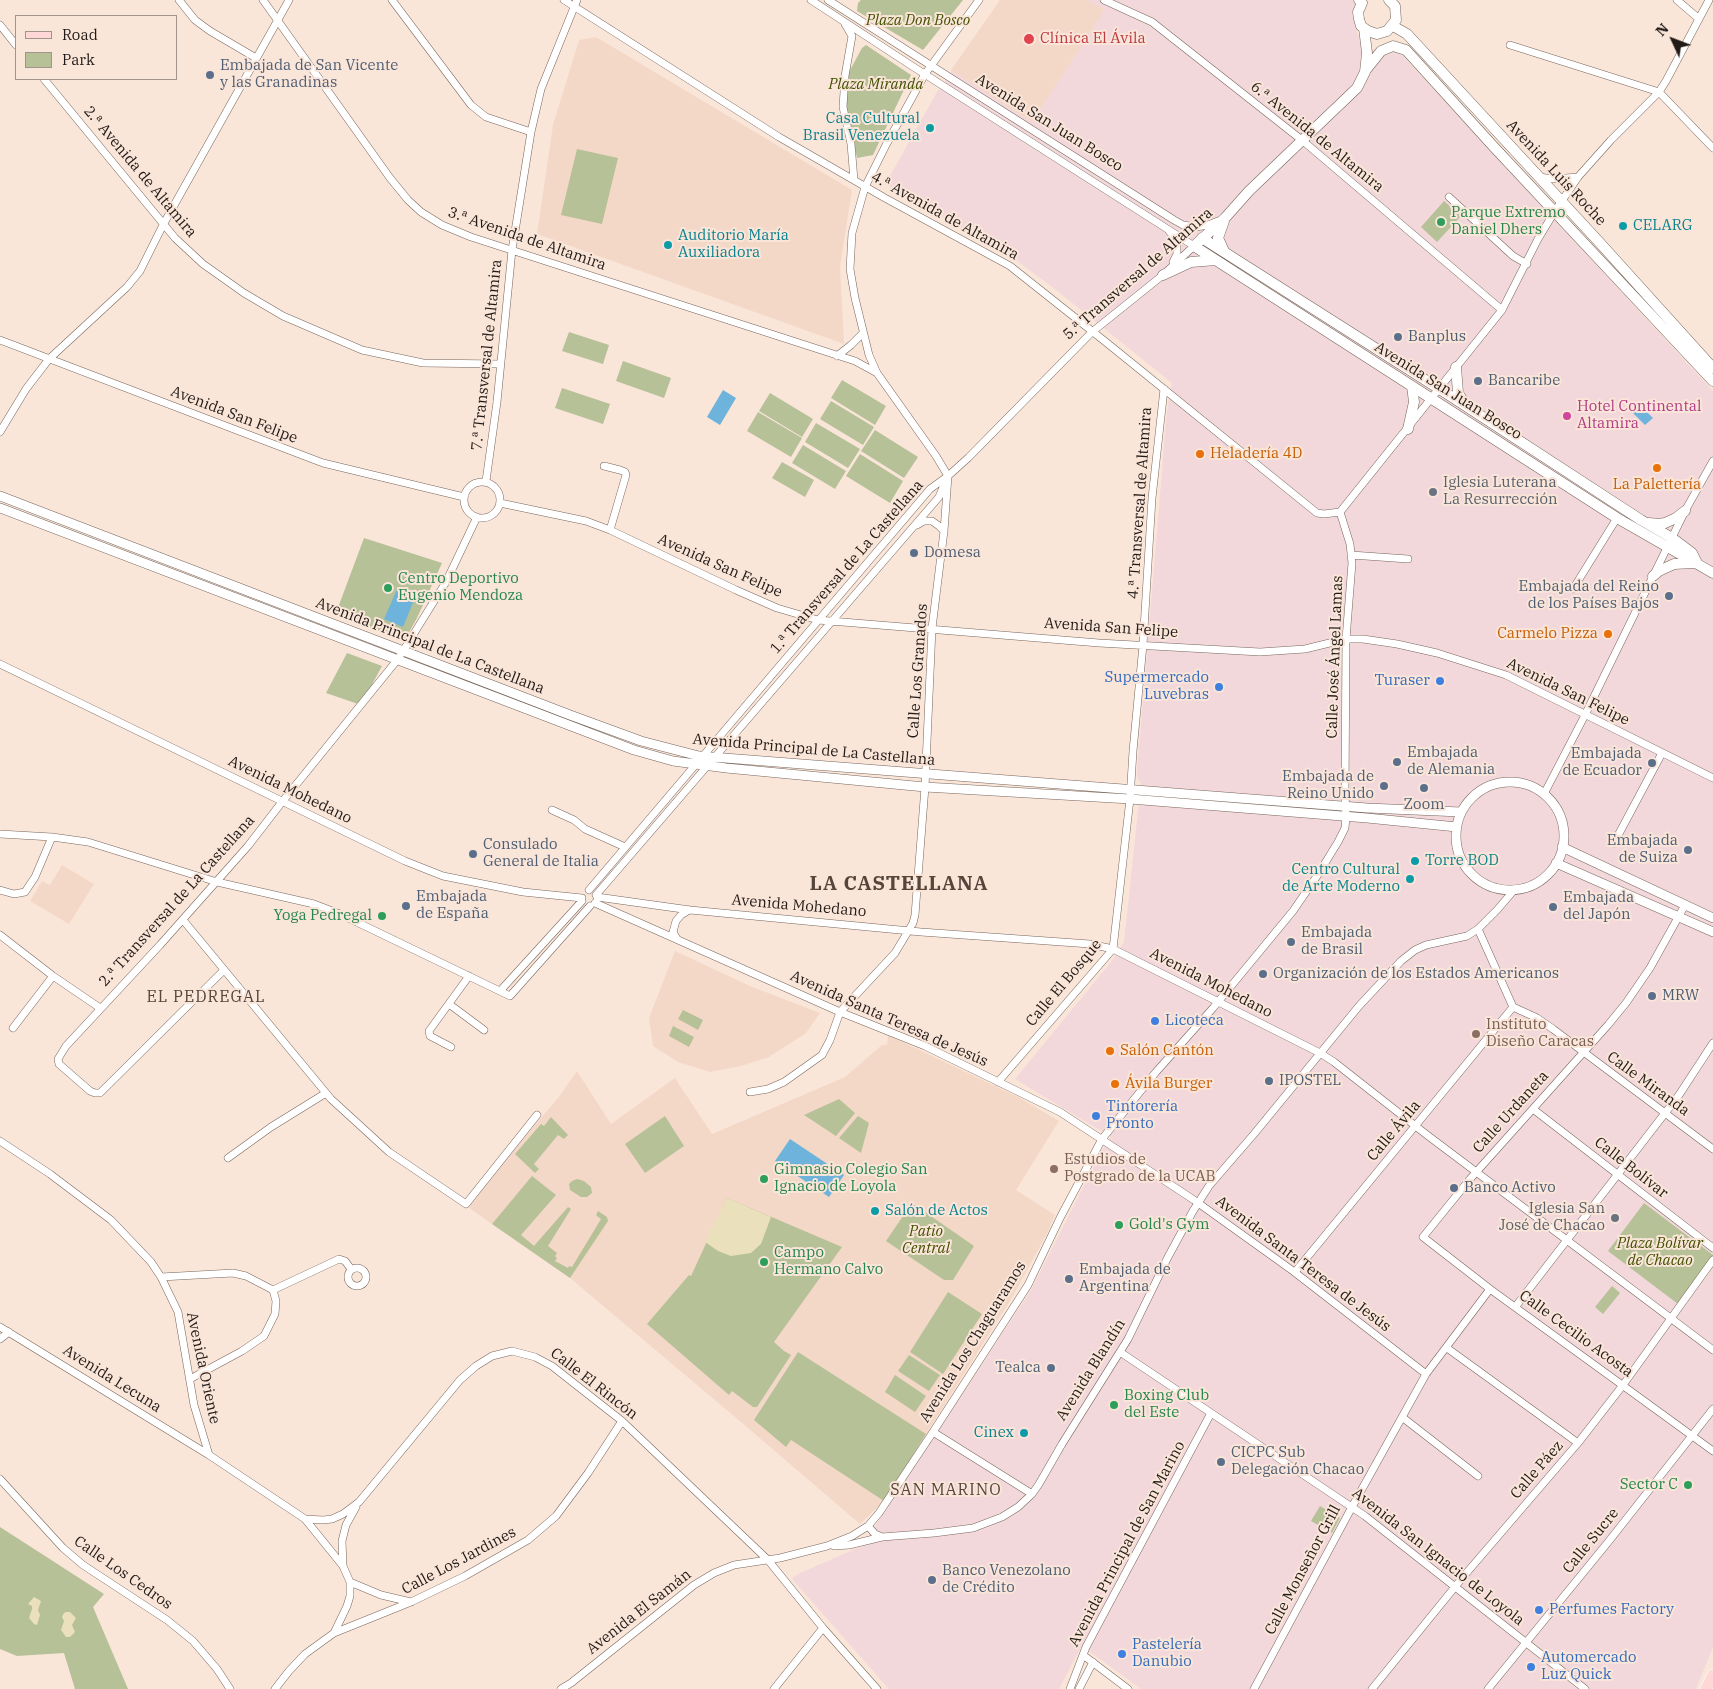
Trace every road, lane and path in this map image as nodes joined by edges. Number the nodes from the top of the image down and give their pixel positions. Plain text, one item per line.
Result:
1 (179, 0) edge
2 (263, 0) edge
3 (289, 0) edge
4 (392, 0) edge
5 (564, 0) edge
6 (811, 0) edge
7 (828, 0) edge
8 (979, 0) edge
9 (1104, 0) edge
10 (1359, 0) edge
11 (1391, 0) edge
12 (1677, 0) edge
13 (1709, 0) edge
14 (575, 3) edge
15 (1698, 18) junction
16 (842, 20) junction
17 (277, 21) junction
18 (0, 25) edge
19 (1393, 26) junction
20 (1364, 28) junction
21 (15, 44) edge
22 (1510, 45) dead end
23 (1411, 55) joint
24 (256, 58) junction
25 (931, 65) junction
26 (1365, 72) junction
27 (925, 74) junction
28 (45, 80) edge
29 (1659, 92) junction
30 (531, 132) junction
31 (1303, 141) junction
32 (1713, 148) edge
33 (1537, 177) junction
34 (1578, 177) junction
35 (854, 180) junction
36 (865, 186) junction
37 (1449, 197) dead end
38 (1562, 202) junction
39 (1555, 211) junction
40 (1225, 218) junction
41 (163, 225) junction
42 (1167, 228) junction
43 (1184, 238) junction
44 (1202, 238) junction
45 (1194, 246) junction
46 (512, 250) junction
47 (1227, 254) junction
48 (1216, 260) junction
49 (1527, 264) junction
50 (1163, 275) junction
51 (1502, 310) junction
52 (1092, 332) junction
53 (863, 333) junction
54 (0, 340) edge
55 (836, 356) junction
56 (49, 359) junction
57 (500, 364) junction
58 (1456, 367) junction
59 (1713, 368) edge
60 (877, 373) junction
61 (1713, 381) edge
62 (1412, 386) junction
63 (1164, 389) junction
64 (1439, 389) junction
65 (1432, 398) junction
66 (1467, 407) junction
67 (1408, 429) junction
68 (0, 432) edge
69 (1713, 460) edge
70 (604, 466) dead end
71 (948, 476) junction
72 (486, 481) junction
73 (0, 496) edge
74 (464, 497) junction
75 (500, 503) junction
76 (0, 508) edge
77 (1686, 511) junction
78 (1340, 512) junction
79 (477, 517) junction
80 (1617, 518) junction
81 (1641, 520) junction
82 (915, 526) junction
83 (610, 530) junction
84 (944, 532) junction
85 (1670, 543) junction
86 (1351, 556) junction
87 (1408, 559) dead end
88 (1697, 563) junction
89 (1713, 573) edge
90 (1653, 576) junction
91 (1573, 589) dead end
92 (818, 620) junction
93 (832, 621) junction
94 (932, 628) junction
95 (1346, 639) junction
96 (1144, 645) junction
97 (400, 655) junction
98 (0, 664) edge
99 (1585, 715) junction
100 (1662, 753) junction
101 (703, 756) junction
102 (714, 758) junction
103 (695, 765) junction
104 (707, 766) junction
105 (925, 774) junction
106 (1713, 778) edge
107 (924, 787) junction
108 (1130, 788) junction
109 (1544, 794) junction
110 (1130, 799) junction
111 (282, 802) junction
112 (1345, 805) junction
113 (552, 810) dead end
114 (1461, 812) junction
115 (1346, 816) junction
116 (1457, 827) junction
117 (0, 834) edge
118 (52, 837) junction
119 (1614, 843) dead end
120 (625, 847) junction
121 (1562, 847) junction
122 (1556, 863) junction
123 (217, 882) junction
124 (1515, 889) junction
125 (0, 890) edge
126 (589, 890) junction
127 (582, 900) junction
128 (595, 900) junction
129 (1685, 905) junction
130 (690, 910) junction
131 (1679, 916) junction
132 (1713, 918) edge
133 (183, 920) junction
134 (1478, 929) junction
135 (910, 930) junction
136 (1713, 932) edge
137 (0, 935) edge
138 (677, 939) junction
139 (1113, 949) junction
140 (224, 970) junction
141 (53, 976) junction
142 (469, 976) junction
143 (500, 991) junction
144 (1217, 1002) junction
145 (449, 1004) junction
146 (1513, 1007) junction
147 (100, 1008) junction
148 (840, 1012) junction
149 (13, 1028) dead end
150 (484, 1030) dead end
151 (1713, 1043) edge
152 (451, 1048) dead end
153 (1583, 1052) junction
154 (1320, 1053) junction
155 (998, 1082) junction
156 (750, 1092) dead end
157 (326, 1093) junction
158 (1533, 1109) junction
159 (1665, 1112) junction
160 (538, 1116) dead end
161 (1416, 1126) junction
162 (1102, 1139) junction
163 (0, 1141) edge
164 (1713, 1149) edge
165 (228, 1158) dead end
166 (1476, 1171) junction
167 (1618, 1174) junction
168 (1198, 1203) junction
169 (1423, 1237) joint
170 (1566, 1240) junction
171 (1713, 1248) edge
172 (1713, 1260) edge
173 (351, 1270) dead end
174 (1295, 1272) junction
175 (161, 1277) junction
176 (1490, 1289) junction
177 (273, 1290) junction
178 (1516, 1306) junction
179 (1670, 1319) junction
180 (0, 1326) edge
181 (9, 1332) junction
182 (0, 1339) edge
183 (1447, 1348) junction
184 (1713, 1350) edge
185 (1120, 1352) junction
186 (1426, 1374) junction
187 (190, 1379) junction
188 (1623, 1385) junction
189 (1713, 1409) edge
190 (1211, 1413) junction
191 (1402, 1417) junction
192 (622, 1421) junction
193 (933, 1432) junction
194 (1692, 1436) junction
195 (1578, 1443) junction
196 (1713, 1451) edge
197 (209, 1456) junction
198 (1478, 1476) dead end
199 (0, 1479) edge
200 (1032, 1494) junction
201 (359, 1502) junction
202 (1352, 1507) junction
203 (305, 1518) junction
204 (868, 1526) junction
205 (882, 1537) junction
206 (826, 1546) junction
207 (768, 1560) junction
208 (343, 1566) junction
209 (350, 1582) junction
210 (1455, 1587) junction
211 (412, 1602) junction
212 (823, 1628) junction
213 (334, 1633) junction
214 (1525, 1643) junction
215 (1083, 1655) junction
216 (1093, 1662) junction
217 (1713, 1675) edge
218 (274, 1688) edge
219 (230, 1689) edge
220 (561, 1689) edge
221 (774, 1689) edge
222 (876, 1689) edge
223 (1070, 1689) edge
224 (1079, 1689) edge
225 (1128, 1689) edge
226 (1254, 1689) edge
227 (1372, 1689) edge
228 (1488, 1689) edge
229 (1585, 1689) edge
230 (1706, 1689) edge

1 - 24 street
2 - 17 street, 3.ª Avenida de Altamira
3 - 17 street
4 - 30 street
5 - 14 street, 4.ª Avenida de Altamira
6 - 16 street, Avenida San Juan Bosco
7 - 25 street, Avenida San Juan Bosco
8 - 25 street
9 - 31 street, 6.ª Avenida de Altamira
10 - 20 main road
11 - 19 main road
12 - 15 street
13 - 15 street
14 - 30 street, 7.ª Transversal de Altamira
14 - 35 street, 4.ª Avenida de Altamira
15 - 29 street
16 - 27 street, Avenida San Juan Bosco
16 - 35 street
17 - 24 street
17 - 46 street, 3.ª Avenida de Altamira
18 - 21 street
19 - 20 main road
19 - 33 main road, Avenida Luis Roche
20 - 26 main road, 5.ª Transversal de Altamira
22 - 29 street
23 - 26 main road, 5.ª Transversal de Altamira
23 - 39 main road, Avenida Luis Roche
24 - 41 street
25 - 27 street
25 - 40 street, Avenida San Juan Bosco
26 - 31 main road, 5.ª Transversal de Altamira
27 - 36 street
27 - 42 street, Avenida San Juan Bosco
28 - 41 street, 2.ª Avenida de Altamira
29 - 32 street
29 - 34 street
30 - 46 street, 7.ª Transversal de Altamira
31 - 40 main road, 5.ª Transversal de Altamira
31 - 51 street, 6.ª Avenida de Altamira
33 - 34 street
33 - 38 main road, Avenida Luis Roche
34 - 38 street
35 - 36 street, 4.ª Avenida de Altamira
36 - 52 street, 4.ª Avenida de Altamira
36 - 53 street
37 - 49 street
38 - 39 street
38 - 59 main road, Avenida Luis Roche
39 - 49 street
39 - 61 main road, Avenida Luis Roche
40 - 44 main road, 5.ª Transversal de Altamira
40 - 47 main road
41 - 56 street
41 - 57 street, 2.ª Avenida de Altamira
42 - 43 street, Avenida San Juan Bosco
42 - 50 street
43 - 44 street
43 - 45 street, Avenida San Juan Bosco
44 - 45 main road, 5.ª Transversal de Altamira
44 - 47 main road, Avenida San Juan Bosco
45 - 48 main road, Avenida San Juan Bosco
45 - 50 street, 5.ª Transversal de Altamira
46 - 55 street, 3.ª Avenida de Altamira
46 - 57 street, 7.ª Transversal de Altamira
47 - 64 main road, Avenida San Juan Bosco
48 - 50 main road
48 - 62 main road, Avenida San Juan Bosco
49 - 51 street
50 - 52 street, 5.ª Transversal de Altamira
51 - 58 street
52 - 63 street, 4.ª Avenida de Altamira
52 - 71 street, 5.ª Transversal de Altamira
53 - 55 street
53 - 60 street
54 - 56 street, Avenida San Felipe
55 - 60 street, 3.ª Avenida de Altamira
56 - 68 street
56 - 74 street, Avenida San Felipe
57 - 72 street, 7.ª Transversal de Altamira
58 - 64 street
58 - 66 main road
60 - 71 street
62 - 65 main road, Avenida San Juan Bosco
62 - 67 main road
63 - 78 street, 4.ª Avenida de Altamira
63 - 96 street, 4.ª Transversal de Altamira
64 - 65 street
64 - 66 main road, Avenida San Juan Bosco
65 - 67 street
65 - 80 main road, Avenida San Juan Bosco
66 - 81 main road, Avenida San Juan Bosco
67 - 78 street
69 - 77 street
70 - 83 street
71 - 82 street, 1.ª Transversal de La Castellana
71 - 84 street, Calle Los Granados
71 - 92 street, 1.ª Transversal de La Castellana
72 - 74 street
72 - 75 street
73 - 97 street, Avenida Principal de La Castellana
74 - 79 street
75 - 79 street
75 - 83 street, Avenida San Felipe
76 - 97 street, Avenida Principal de La Castellana
77 - 81 main road
77 - 85 street
78 - 86 street, Calle José Ángel Lamas
79 - 97 street, 2.ª Transversal de La Castellana
80 - 85 main road, Avenida San Juan Bosco
80 - 91 street
81 - 85 main road, Avenida San Juan Bosco
82 - 84 street
82 - 93 street, 1.ª Transversal de La Castellana
83 - 92 street, Avenida San Felipe
84 - 94 street, Calle Los Granados
85 - 88 main road, Avenida San Juan Bosco
85 - 90 street
86 - 87 street
86 - 95 street, Calle José Ángel Lamas
88 - 89 main road, Avenida San Juan Bosco
88 - 90 main road
90 - 99 street
92 - 93 street, Avenida San Felipe
92 - 101 street, 1.ª Transversal de La Castellana
93 - 94 street, Avenida San Felipe
93 - 102 street, 1.ª Transversal de La Castellana
94 - 96 street, Avenida San Felipe
94 - 105 street, Calle Los Granados
95 - 96 street, Avenida San Felipe
95 - 99 street, Avenida San Felipe
95 - 112 street, Calle José Ángel Lamas
96 - 108 street, 4.ª Transversal de Altamira
97 - 101 street, Avenida Principal de La Castellana
97 - 103 street, Avenida Principal de La Castellana
97 - 111 street, 2.ª Transversal de La Castellana
98 - 111 street, Avenida Mohedano
99 - 100 street, Avenida San Felipe
99 - 109 street
100 - 106 street, Avenida San Felipe
100 - 119 street
101 - 102 street, Avenida Principal de La Castellana
101 - 103 street, 1.ª Transversal de La Castellana
102 - 104 street, 1.ª Transversal de La Castellana
102 - 105 street, Avenida Principal de La Castellana
103 - 104 street, Avenida Principal de La Castellana
103 - 120 street, 1.ª Transversal de La Castellana
104 - 107 street, Avenida Principal de La Castellana
104 - 128 street, 1.ª Transversal de La Castellana
105 - 107 street, Calle Los Granados
105 - 108 street, Avenida Principal de La Castellana
107 - 110 street, Avenida Principal de La Castellana
107 - 135 street, Calle Los Granados
108 - 110 street, 4.ª Transversal de Altamira
108 - 112 street, Avenida Principal de La Castellana
109 - 114 street
109 - 121 street
110 - 115 street, Avenida Principal de La Castellana
110 - 139 street, Calle El Bosque
111 - 123 street, 2.ª Transversal de La Castellana
111 - 127 street, Avenida Mohedano
112 - 114 street, Avenida Principal de La Castellana
112 - 115 street, Calle José Ángel Lamas
113 - 120 street
114 - 116 street
115 - 116 street, Avenida Principal de La Castellana
115 - 144 street, Avenida Los Chaguaramos
116 - 124 street
117 - 118 street
118 - 123 street
118 - 125 street
120 - 126 street, 1.ª Transversal de La Castellana
121 - 122 street
121 - 129 street
122 - 124 street
122 - 131 street
123 - 133 street, 2.ª Transversal de La Castellana
123 - 142 street
124 - 134 street, Avenida Blandín
126 - 127 street, 1.ª Transversal de La Castellana
126 - 128 street
127 - 128 street
127 - 143 street, 1.ª Transversal de La Castellana
128 - 130 street, Avenida Mohedano
128 - 138 street, Avenida Santa Teresa de Jesús
128 - 143 street, 1.ª Transversal de La Castellana
129 - 131 street, Calle Urdaneta
129 - 132 street
130 - 135 street, Avenida Mohedano
130 - 138 street
131 - 136 street
131 - 153 street, Calle Urdaneta
133 - 140 street
133 - 147 street, 2.ª Transversal de La Castellana
134 - 146 street
134 - 154 street, Avenida Blandín
135 - 139 street, Avenida Mohedano
135 - 148 street, Calle Los Granados
137 - 141 street
138 - 148 street, Avenida Santa Teresa de Jesús
139 - 144 street, Avenida Mohedano
139 - 155 street, Calle El Bosque
140 - 147 street, 2.ª Transversal de La Castellana
140 - 157 street
141 - 147 street
141 - 149 street
142 - 143 street
142 - 145 street
144 - 154 street, Avenida Mohedano
144 - 162 street, Avenida Los Chaguaramos
145 - 150 street
145 - 152 street
146 - 153 street, Calle Miranda
146 - 161 street, Calle Ávila
148 - 155 street, Avenida Santa Teresa de Jesús
148 - 156 street, Calle Los Granados
151 - 159 street
153 - 158 street, Calle Urdaneta
153 - 159 street, Calle Miranda
154 - 161 street, Avenida Mohedano
154 - 168 street, Avenida Blandín
155 - 162 street, Avenida Santa Teresa de Jesús
157 - 160 street
157 - 165 street
158 - 166 street, Calle Urdaneta
158 - 167 street, Calle Bolívar
159 - 164 street, Calle Miranda
159 - 167 street
161 - 166 street, Avenida Mohedano
161 - 174 street, Calle Ávila
162 - 168 street, Avenida Santa Teresa de Jesús
162 - 193 street, Avenida Los Chaguaramos
163 - 175 street, Avenida Oriente
166 - 169 street, Calle Urdaneta
166 - 170 street, Avenida Mohedano
167 - 170 street
167 - 171 street, Calle Bolívar
168 - 174 street, Avenida Santa Teresa de Jesús
168 - 185 street, Avenida Blandín
169 - 176 street, Calle Cecilio Acosta
170 - 178 street
170 - 179 street, Avenida Mohedano
172 - 179 street, Calle Páez
173 - 177 street
174 - 186 street, Avenida Santa Teresa de Jesús
175 - 177 street
175 - 187 street, Avenida Oriente
176 - 178 street, Calle Cecilio Acosta
176 - 183 street, Calle Monseñor Grill
177 - 187 street
178 - 188 street, Calle Cecilio Acosta
179 - 184 street, Avenida Mohedano
179 - 188 street, Calle Páez
180 - 181 street, Avenida Lecuna
181 - 182 street
181 - 197 street, Avenida Lecuna
183 - 186 street, Calle Monseñor Grill
183 - 195 street
185 - 190 street, Avenida San Ignacio de Loyola
185 - 200 street, Avenida Blandín
186 - 191 street, Calle Monseñor Grill
187 - 197 street, Avenida Oriente
188 - 194 street, Calle Cecilio Acosta
188 - 195 street, Calle Páez
189 - 194 street, Calle Sucre
190 - 202 street, Avenida San Ignacio de Loyola
190 - 215 street, Avenida Principal de San Marino
191 - 198 street
191 - 202 street, Calle Monseñor Grill
192 - 201 street, Calle El Rincón
192 - 207 street, Calle El Rincón
192 - 211 street, Calle Los Jardines
193 - 200 street
193 - 204 street, Avenida Los Chaguaramos
194 - 196 street, Calle Cecilio Acosta
194 - 214 street, Calle Sucre
195 - 210 street, Calle Páez
197 - 203 street
199 - 219 street, Calle Los Cedros
200 - 205 street, Avenida Blandín
201 - 203 street, Calle El Rincón
201 - 208 street, Calle El Rincón
202 - 210 street, Avenida San Ignacio de Loyola
202 - 226 street, Calle Monseñor Grill
203 - 208 street
204 - 205 street
204 - 206 street, Avenida Los Chaguaramos
205 - 206 street, Avenida Blandín
206 - 207 street, Avenida El Samán
207 - 212 street
207 - 220 street, Avenida El Samán
208 - 209 street
209 - 211 street
209 - 213 street
210 - 214 street, Avenida San Ignacio de Loyola
210 - 227 street, Calle Páez
211 - 213 street, Calle Los Jardines
212 - 221 street
212 - 222 street
213 - 218 street, Calle Los Jardines
214 - 228 street, Calle Sucre
214 - 229 street, Avenida San Ignacio de Loyola
215 - 216 street
215 - 223 street, Avenida Principal de San Marino
216 - 224 street, Avenida Principal de San Marino
216 - 225 street
217 - 230 main road

